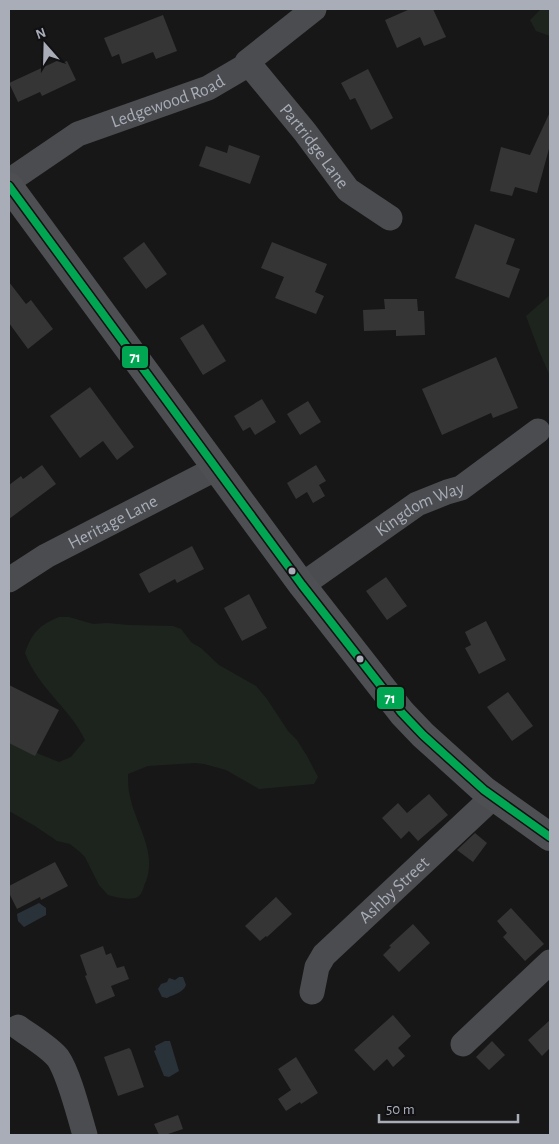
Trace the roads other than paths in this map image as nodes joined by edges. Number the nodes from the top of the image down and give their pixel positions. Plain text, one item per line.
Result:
1 (314, 9) edge
2 (249, 64) junction
3 (9, 181) edge
4 (9, 186) edge
5 (390, 218) dead end
6 (538, 431) dead end
7 (217, 468) junction
8 (9, 580) edge
9 (302, 585) junction
10 (492, 797) junction
11 (550, 837) edge
12 (550, 962) edge
13 (312, 992) dead end
14 (18, 1027) dead end
15 (462, 1044) dead end
16 (86, 1135) edge

1 - 2 street, Ledgewood Road
2 - 3 street, Ledgewood Road
2 - 5 street, Partridge Lane
4 - 7 main road
6 - 9 street, Kingdom Way
7 - 8 street, Heritage Lane
7 - 9 main road
9 - 10 main road
10 - 11 main road
10 - 13 street, Ashby Street
12 - 15 street
14 - 16 street

